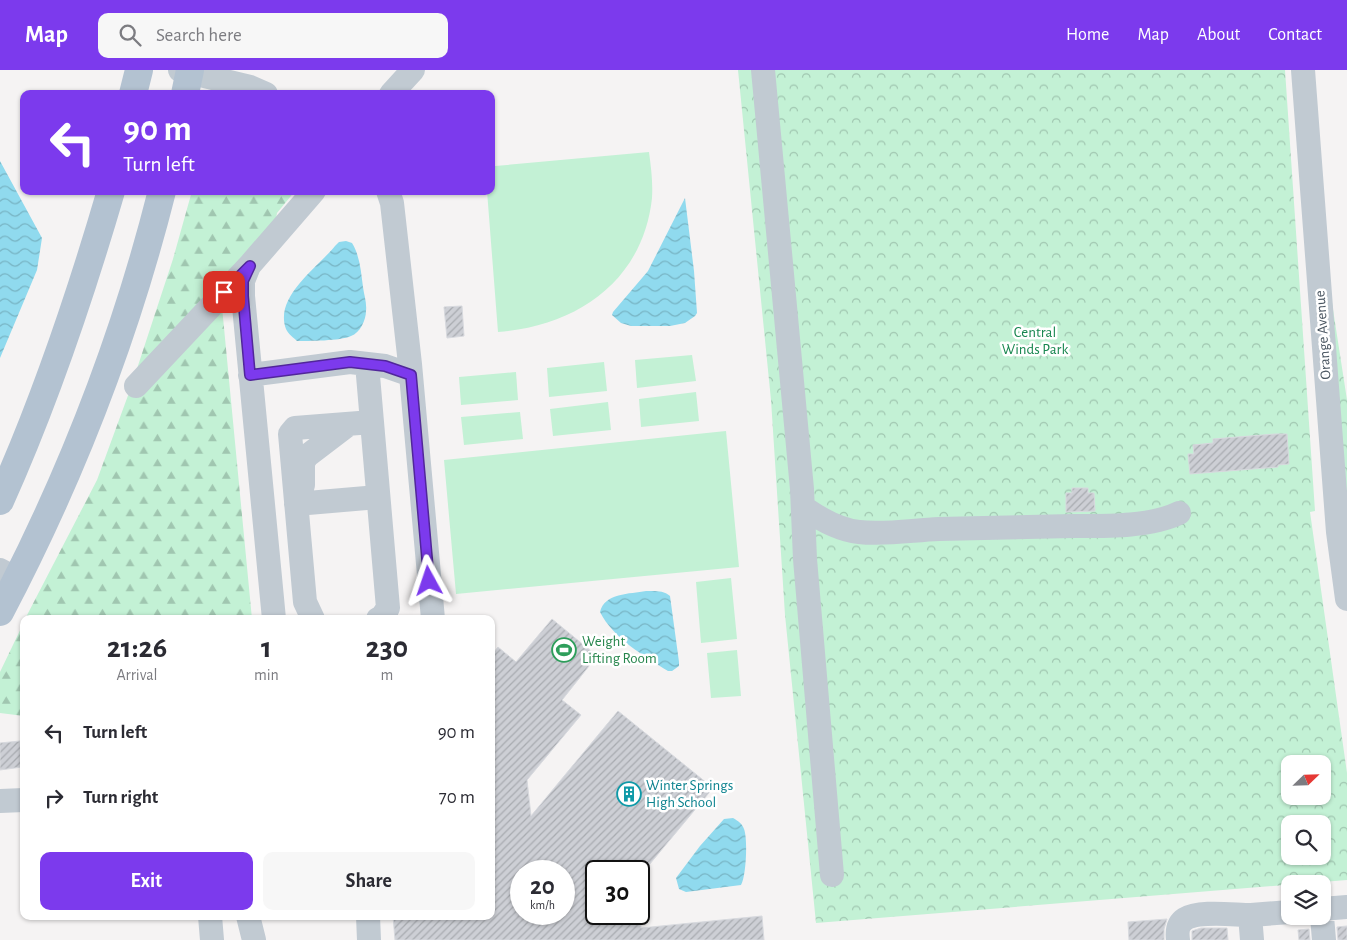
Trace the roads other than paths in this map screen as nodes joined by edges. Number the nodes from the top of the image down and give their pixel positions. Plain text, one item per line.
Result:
1 (138, 70) edge
2 (413, 70) edge
3 (431, 70) edge
4 (763, 70) edge
5 (1303, 70) edge
6 (186, 76) edge
7 (134, 90) edge
8 (257, 90) edge
9 (395, 90) edge
10 (414, 90) edge
11 (110, 195) edge
12 (161, 195) edge
13 (311, 195) edge
14 (389, 195) edge
15 (250, 266) junction
16 (367, 364) junction
17 (250, 375) junction
18 (411, 375) junction
19 (136, 386) dead end
20 (360, 423) junction
21 (378, 497) junction
22 (296, 500) junction
23 (0, 501) edge
24 (804, 508) junction
25 (1179, 513) dead end
26 (9, 575) edge
27 (1347, 599) edge
28 (0, 612) edge
29 (274, 615) edge
30 (311, 615) edge
31 (383, 615) edge
32 (433, 615) edge
33 (20, 800) edge
34 (0, 801) edge
35 (832, 875) dead end
36 (1347, 907) edge
37 (1331, 908) edge
38 (1281, 913) edge
39 (1250, 915) junction
40 (210, 920) edge
41 (249, 920) edge
42 (368, 920) edge
43 (1323, 925) edge
44 (212, 940) edge
45 (254, 940) edge
46 (369, 940) edge
47 (1178, 940) edge
48 (1252, 940) edge
49 (1324, 940) edge

1 - 7 main road
2 - 9 street
3 - 10 street
4 - 24 street
5 - 27 street, Orange Avenue
6 - 8 street
11 - 23 main road
12 - 26 main road
13 - 15 street
14 - 18 street
15 - 17 street
15 - 19 street
16 - 17 street
16 - 18 street
16 - 20 street
17 - 29 street
18 - 32 street
20 - 21 street
20 - 22 street
21 - 22 street
21 - 31 street
22 - 30 street
24 - 25 street
24 - 35 street
26 - 28 main road
33 - 34 street
36 - 37 street
38 - 39 street
39 - 47 street
39 - 48 street
40 - 44 street
41 - 45 street
42 - 46 street
43 - 49 street

